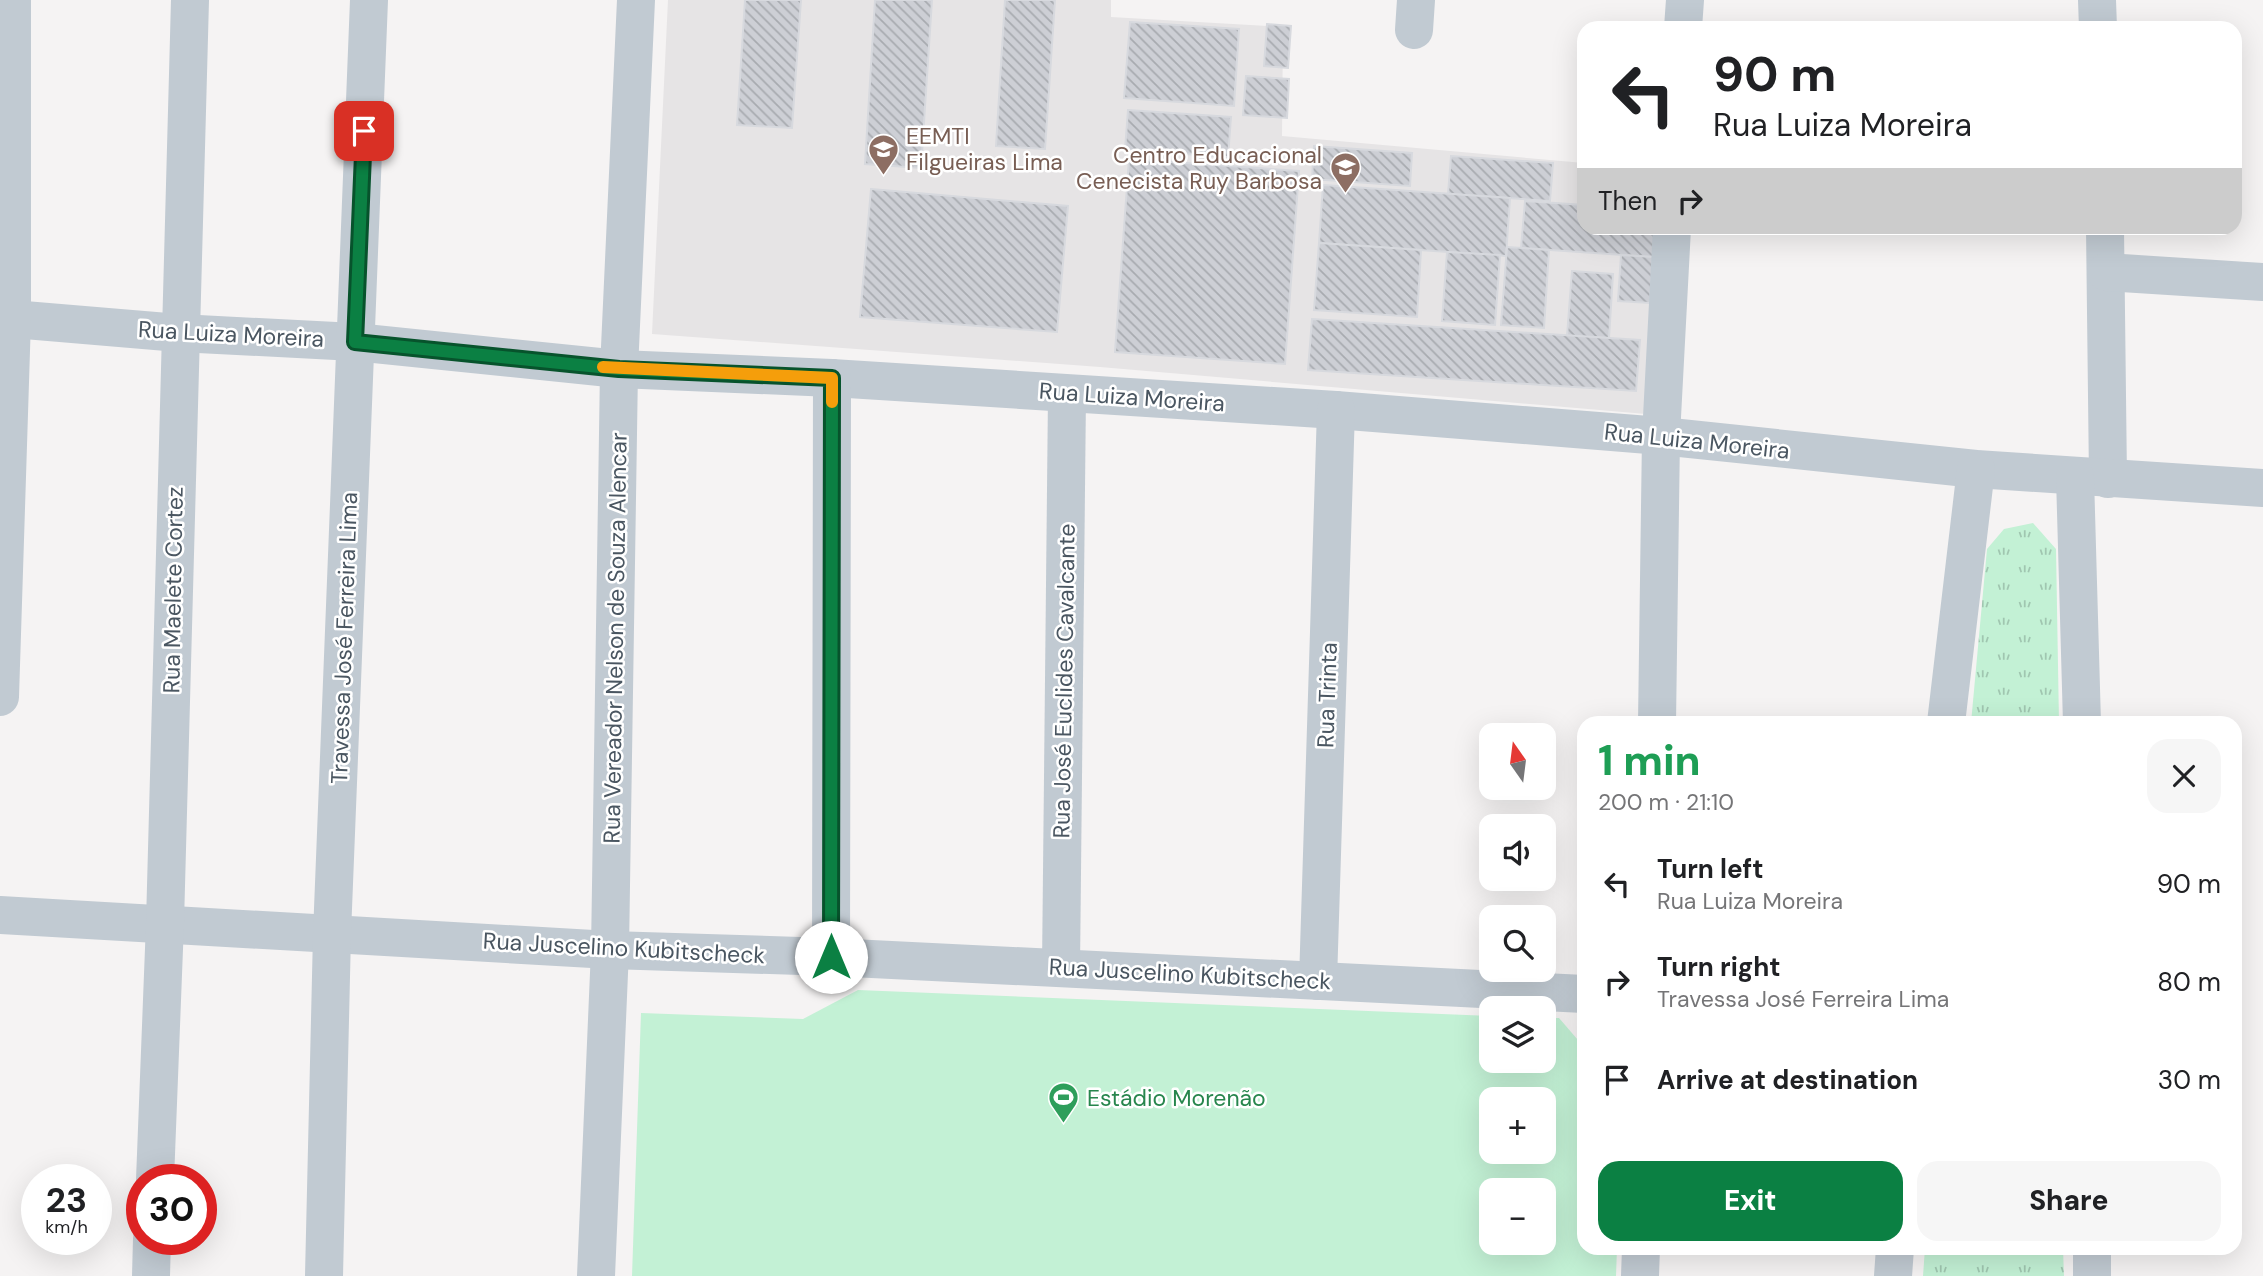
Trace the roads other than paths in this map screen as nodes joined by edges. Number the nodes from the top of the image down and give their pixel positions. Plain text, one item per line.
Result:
1 (12, 0) edge
2 (190, 0) edge
3 (369, 0) edge
4 (636, 0) edge
5 (1685, 0) edge
6 (2097, 0) edge
7 (1684, 21) edge
8 (2098, 21) edge
9 (1672, 235) edge
10 (2105, 235) edge
11 (2106, 272) junction
12 (2263, 282) edge
13 (6, 318) edge
14 (179, 333) junction
15 (355, 342) junction
16 (619, 369) junction
17 (832, 378) junction
18 (1067, 394) junction
19 (1336, 410) junction
20 (1661, 436) junction
21 (1976, 469) junction
22 (2091, 478) junction
23 (2263, 488) edge
24 (0, 697) edge
25 (1657, 716) edge
26 (1947, 716) edge
27 (2081, 716) edge
28 (0, 915) edge
29 (165, 923) junction
30 (332, 933) junction
31 (610, 950) junction
32 (831, 957) junction
33 (1061, 968) junction
34 (1318, 981) junction
35 (1577, 994) edge
36 (156, 1164) edge
37 (151, 1255) edge
38 (1641, 1255) edge
39 (1894, 1255) edge
40 (2092, 1255) edge
41 (150, 1276) edge
42 (324, 1276) edge
43 (596, 1276) edge
44 (1640, 1276) edge
45 (1893, 1276) edge
46 (2092, 1276) edge

1 - 13 street
2 - 14 street, Rua Maelete Cortez
3 - 15 street, Travessa José Ferreira Lima
4 - 16 street, Rua Vereador Nelson de Souza Alencar
5 - 7 street
6 - 8 street
9 - 20 street
10 - 11 street
11 - 12 street
11 - 22 street
13 - 14 street, Rua Luiza Moreira
13 - 24 street
14 - 15 street, Rua Luiza Moreira
14 - 29 street, Rua Maelete Cortez
15 - 16 street, Rua Luiza Moreira
15 - 30 street, Travessa José Ferreira Lima
16 - 17 street, Rua Luiza Moreira
16 - 31 street, Rua Vereador Nelson de Souza Alencar
17 - 18 street, Rua Luiza Moreira
17 - 32 street
18 - 19 street, Rua Luiza Moreira
18 - 33 street, Rua José Euclides Cavalcante
19 - 20 street, Rua Luiza Moreira
19 - 34 street, Rua Trinta
20 - 21 street, Rua Luiza Moreira
20 - 25 street
21 - 22 street, Rua Luiza Moreira
21 - 26 street
22 - 23 street, Rua Luiza Moreira
22 - 27 street
28 - 29 street, Rua Juscelino Kubitscheck
29 - 30 street, Rua Juscelino Kubitscheck
29 - 36 street, Rua Maelete Cortez
30 - 31 street, Rua Juscelino Kubitscheck
30 - 42 street, Travessa José Ferreira Lima
31 - 32 street, Rua Juscelino Kubitscheck
31 - 43 street, Rua Vereador Nelson de Souza Alencar
32 - 33 street, Rua Juscelino Kubitscheck
33 - 34 street, Rua Juscelino Kubitscheck
34 - 35 street, Rua Juscelino Kubitscheck
37 - 41 street
38 - 44 street
39 - 45 street
40 - 46 street

